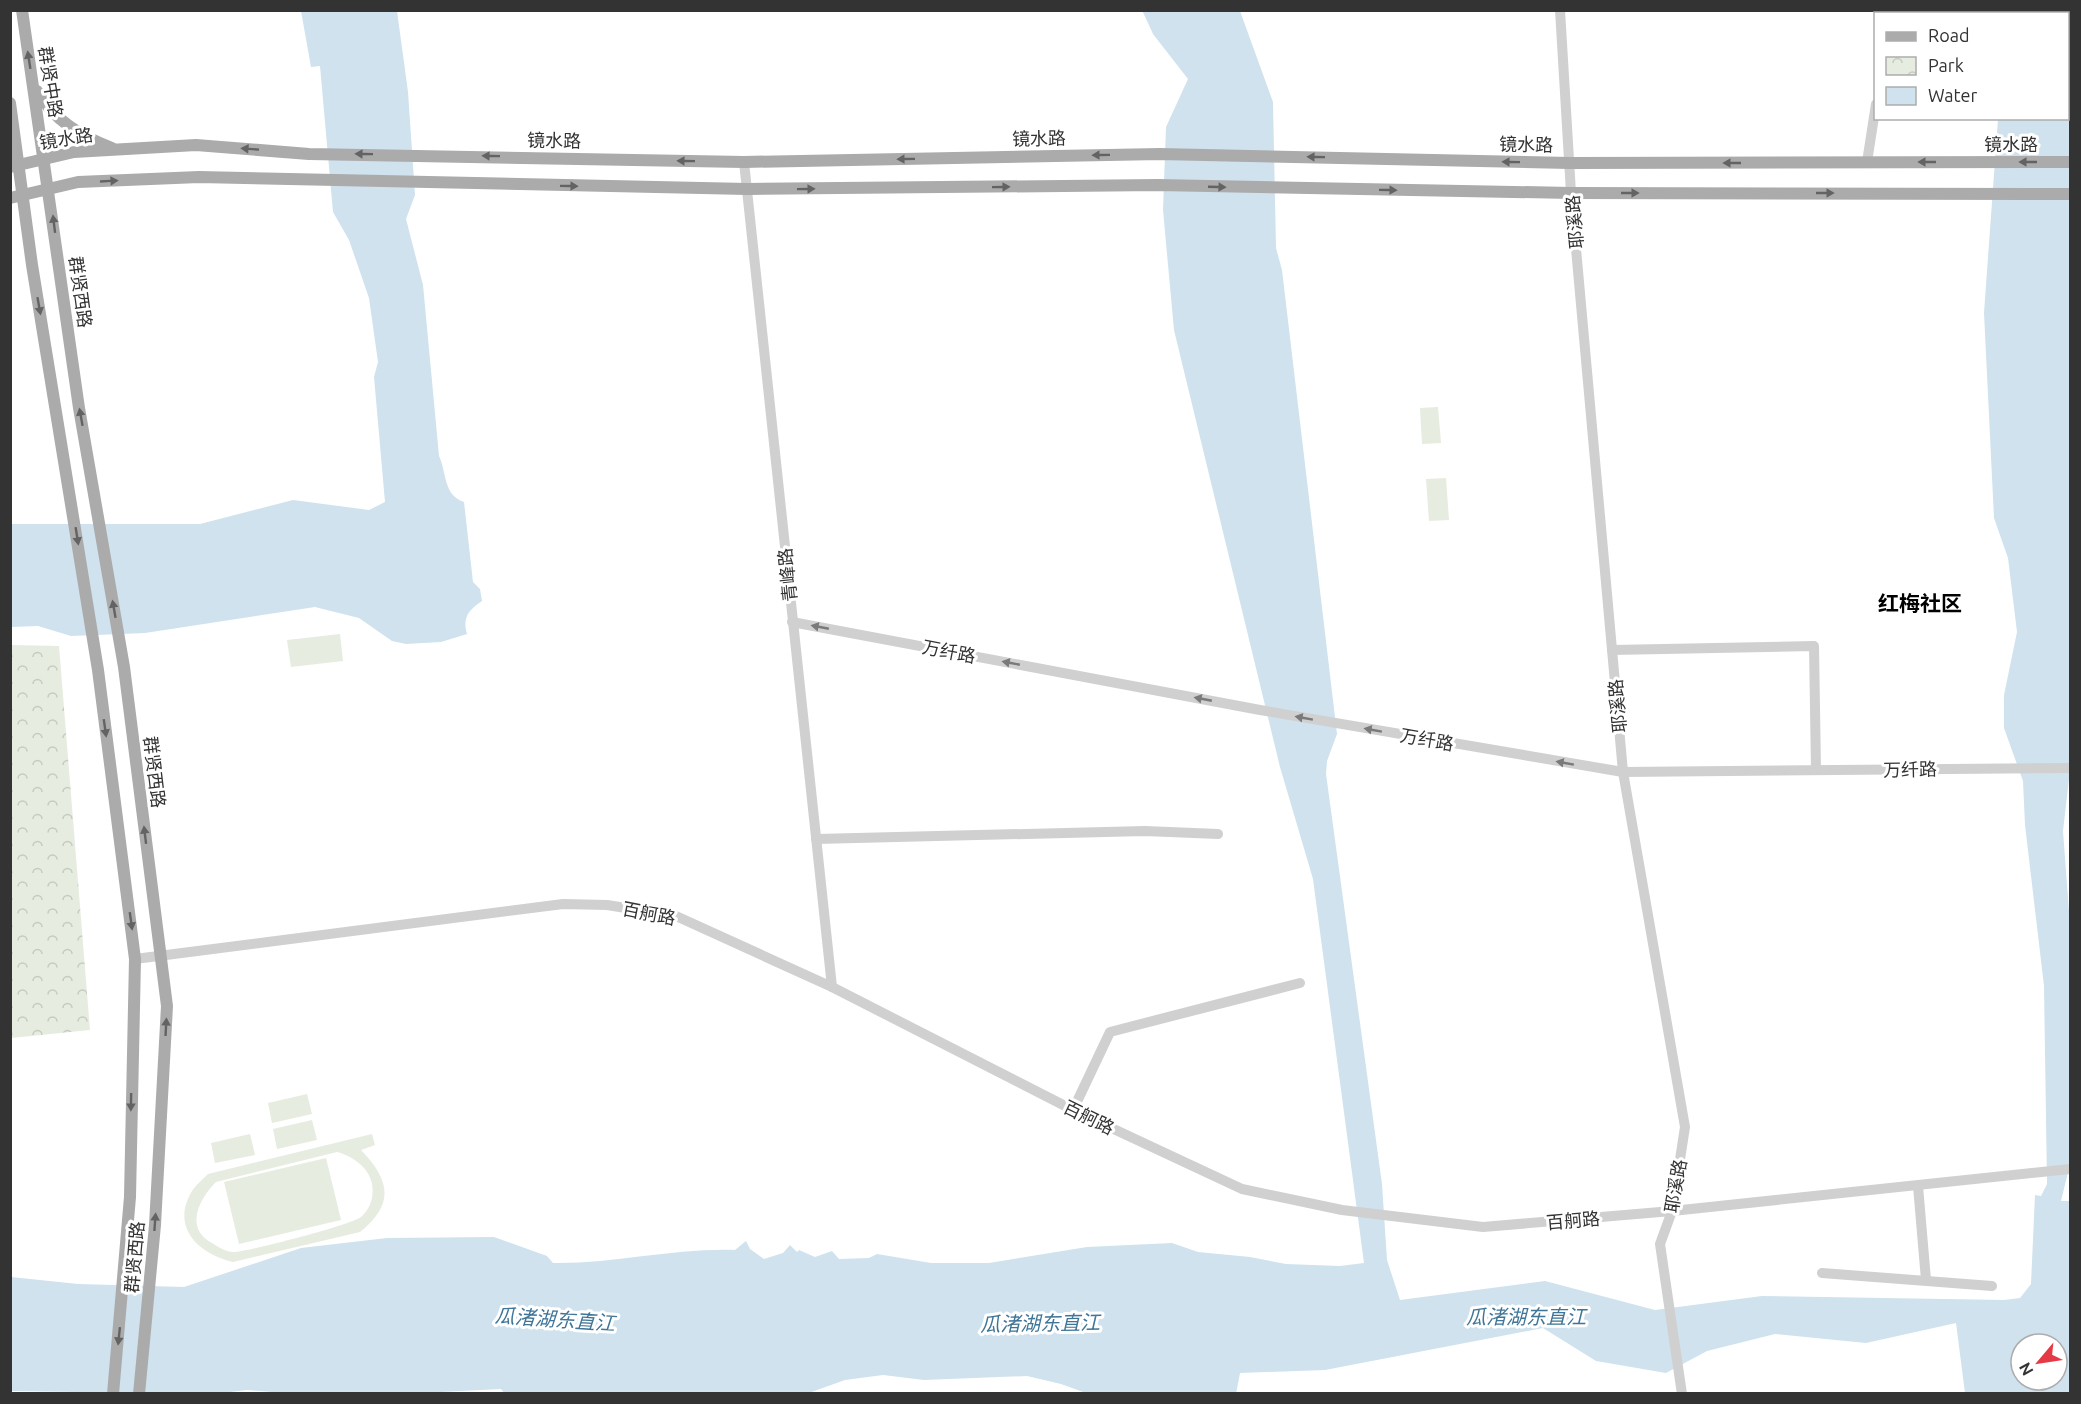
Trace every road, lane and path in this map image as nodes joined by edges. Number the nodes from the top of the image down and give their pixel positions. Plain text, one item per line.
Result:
1 (22, 10) edge
2 (1560, 10) edge
3 (33, 83) junction
4 (10, 103) edge
5 (1874, 111) edge
6 (116, 150) junction
7 (44, 159) junction
8 (744, 162) junction
9 (1867, 162) junction
10 (2070, 162) edge
11 (1570, 163) junction
12 (15, 166) edge
13 (49, 189) junction
14 (747, 189) junction
15 (1571, 193) junction
16 (2070, 194) edge
17 (24, 195) junction
18 (10, 198) edge
19 (792, 622) junction
20 (1612, 650) junction
21 (2070, 768) edge
22 (1816, 770) junction
23 (1623, 772) junction
24 (1218, 834) dead end
25 (816, 839) junction
26 (160, 956) junction
27 (135, 960) junction
28 (1300, 983) dead end
29 (832, 987) junction
30 (1073, 1110) junction
31 (2070, 1169) edge
32 (1918, 1186) junction
33 (1672, 1211) junction
34 (1822, 1273) dead end
35 (1926, 1280) junction
36 (1992, 1286) dead end
37 (1682, 1392) edge
38 (113, 1394) edge
39 (139, 1394) edge

3 -> 1 main road, 群贤中路
2 - 11 street, 耶溪路
3 - 6 main road
3 - 7 main road, 群贤中路
4 - 12 main road
5 - 9 street
6 - 7 main road, 镜水路
8 -> 6 main road, 镜水路
7 - 12 main road, 镜水路
7 - 13 main road, 群贤西路
11 -> 8 main road, 镜水路
8 - 14 street, 青峰路
10 -> 9 main road, 镜水路
9 -> 11 main road, 镜水路
11 - 15 street, 耶溪路
12 - 17 main road, 群贤西路
13 -> 14 main road
13 - 17 main road
26 -> 13 main road, 群贤西路
14 -> 15 main road
14 - 19 street, 青峰路
15 -> 16 main road
15 - 20 street, 耶溪路
17 - 18 main road
17 -> 27 main road, 群贤西路
23 -> 19 street, 万纤路
19 - 25 street, 青峰路
20 - 22 street
20 - 23 street, 耶溪路
21 - 22 street, 万纤路
22 - 23 street, 万纤路
23 - 33 street, 耶溪路
24 - 25 street
25 - 29 street, 青峰路
26 - 27 street, 百舸路
26 - 29 street, 百舸路
39 -> 26 main road, 群贤西路
27 -> 38 main road, 群贤西路
28 - 30 street
29 - 30 street, 百舸路
30 - 33 street, 百舸路
31 - 32 street, 百舸路
32 - 33 street, 百舸路
32 - 35 street
33 - 37 street, 耶溪路
34 - 35 street
35 - 36 street

